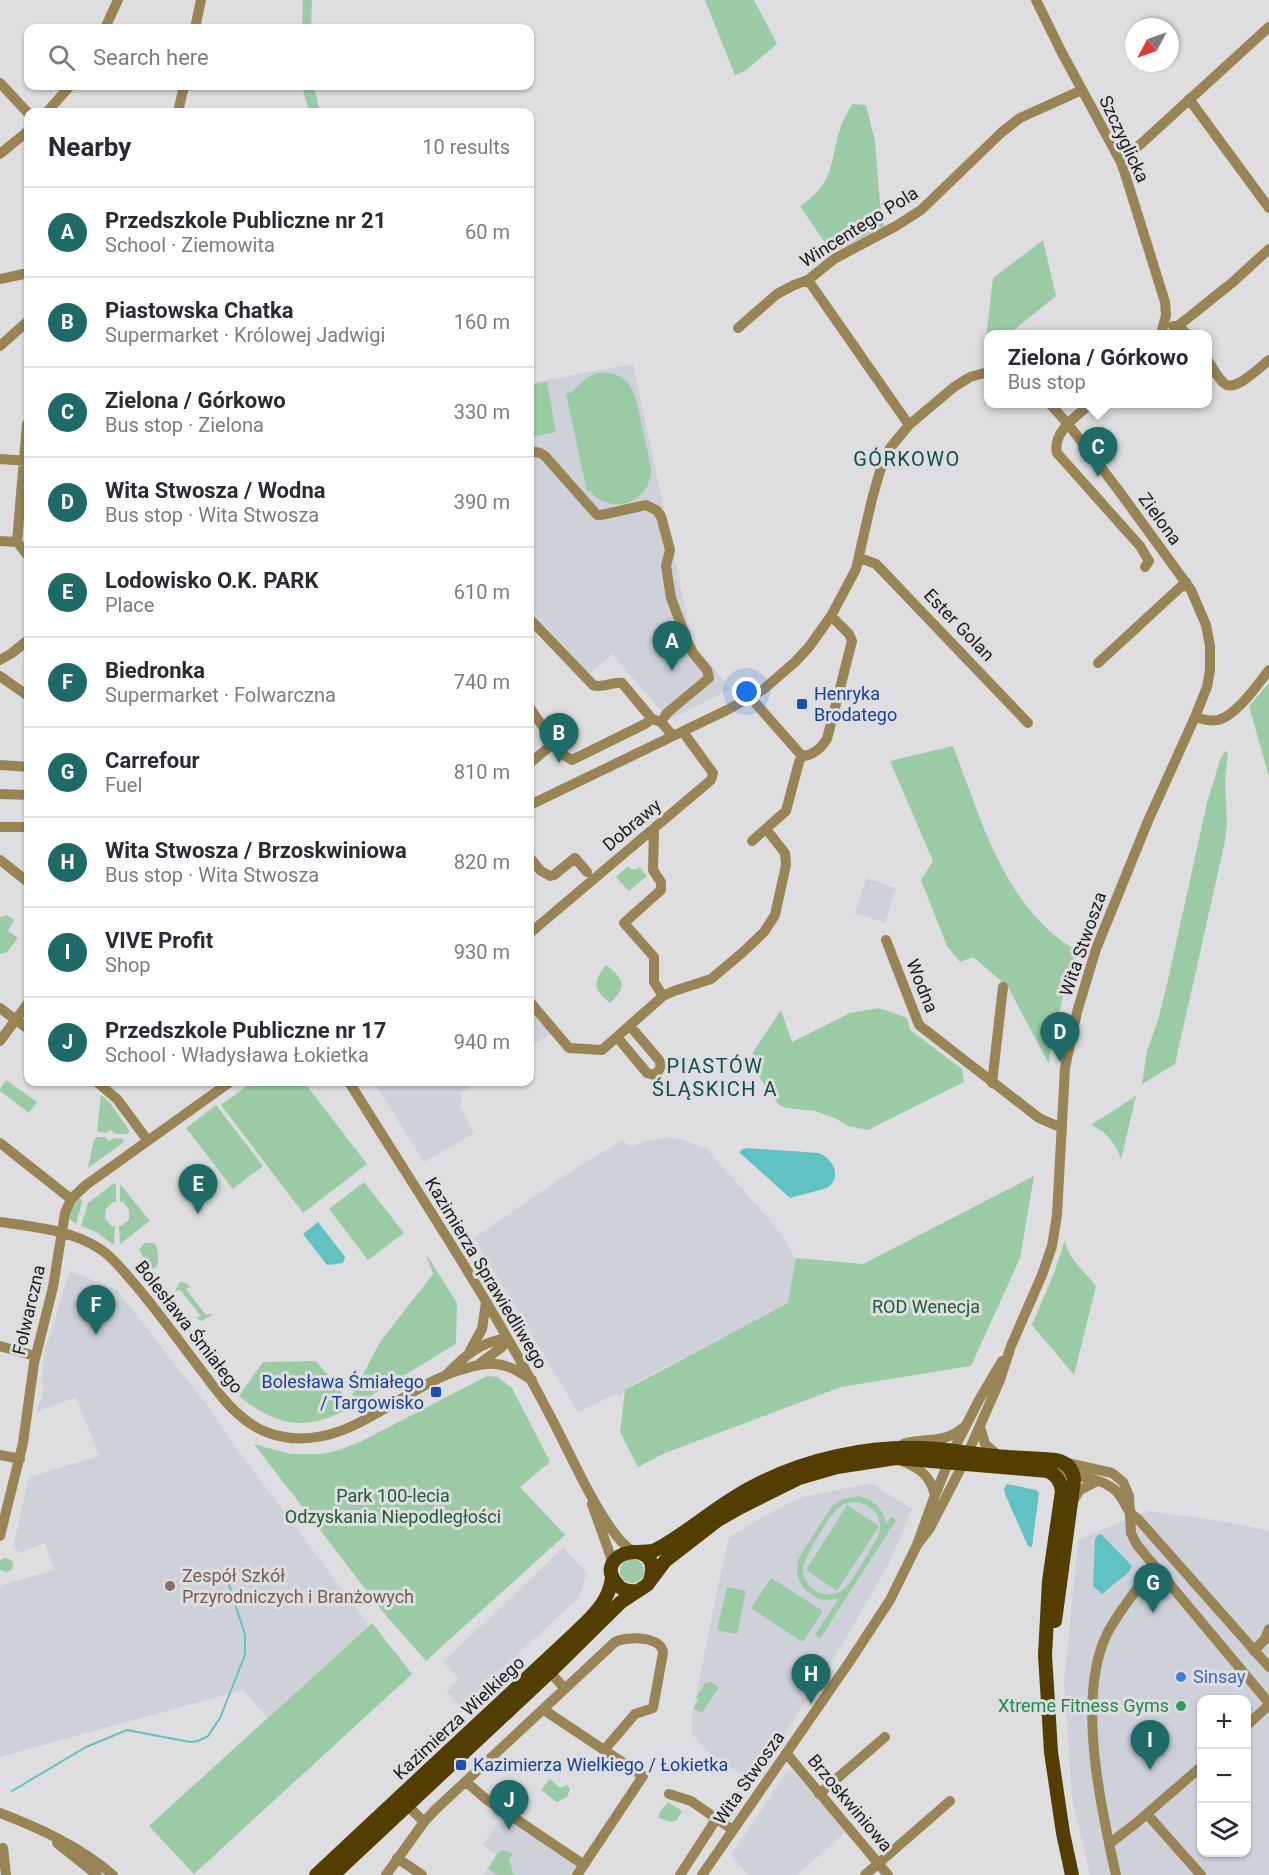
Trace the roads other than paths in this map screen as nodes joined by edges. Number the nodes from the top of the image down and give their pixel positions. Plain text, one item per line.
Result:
1 (118, 0) edge
2 (201, 0) edge
3 (1036, 0) edge
4 (107, 24) edge
5 (196, 24) edge
6 (1269, 27) edge
7 (0, 83) edge
8 (66, 90) edge
9 (183, 90) edge
10 (1082, 90) junction
11 (1189, 99) junction
12 (51, 108) edge
13 (179, 108) edge
14 (24, 109) edge
15 (24, 134) edge
16 (0, 154) edge
17 (1121, 162) junction
18 (1269, 208) edge
19 (1269, 249) edge
20 (24, 274) edge
21 (0, 279) edge
22 (807, 280) junction
23 (24, 325) edge
24 (1178, 326) junction
25 (738, 328) dead end
26 (1162, 330) edge
27 (1165, 330) edge
28 (1182, 330) edge
29 (0, 346) edge
30 (1269, 360) edge
31 (1212, 366) edge
32 (984, 373) edge
33 (1054, 408) edge
34 (1086, 408) edge
35 (909, 424) junction
36 (1068, 424) junction
37 (534, 452) edge
38 (0, 459) edge
39 (24, 461) edge
40 (24, 481) edge
41 (0, 541) edge
42 (18, 542) junction
43 (24, 550) edge
44 (860, 558) junction
45 (1145, 567) dead end
46 (1185, 582) junction
47 (831, 616) junction
48 (534, 623) edge
49 (24, 643) edge
50 (0, 660) edge
51 (1098, 663) dead end
52 (1210, 670) joint
53 (1269, 670) edge
54 (0, 676) edge
55 (24, 693) edge
56 (750, 698) junction
57 (534, 714) edge
58 (1195, 717) junction
59 (657, 720) junction
60 (1028, 723) dead end
61 (678, 734) junction
62 (554, 743) junction
63 (802, 756) junction
64 (534, 760) edge
65 (0, 765) edge
66 (24, 767) edge
67 (0, 794) edge
68 (24, 795) edge
69 (534, 803) edge
70 (0, 827) edge
71 (24, 827) edge
72 (654, 829) junction
73 (766, 829) junction
74 (752, 841) dead end
75 (0, 860) edge
76 (534, 862) edge
77 (587, 872) dead end
78 (24, 879) edge
79 (534, 930) edge
80 (886, 940) dead end
81 (1002, 987) dead end
82 (663, 996) junction
83 (534, 1007) edge
84 (0, 1008) edge
85 (24, 1009) edge
86 (16, 1020) junction
87 (24, 1026) edge
88 (630, 1026) junction
89 (616, 1037) junction
90 (0, 1041) edge
91 (992, 1083) junction
92 (102, 1086) edge
93 (224, 1086) edge
94 (352, 1086) edge
95 (1062, 1128) junction
96 (148, 1141) junction
97 (0, 1143) edge
98 (71, 1199) junction
99 (0, 1222) edge
100 (62, 1233) junction
101 (486, 1302) junction
102 (507, 1338) junction
103 (0, 1346) edge
104 (1011, 1346) junction
105 (470, 1351) junction
106 (35, 1356) junction
107 (476, 1366) junction
108 (448, 1373) junction
109 (532, 1380) junction
110 (966, 1425) junction
111 (980, 1426) junction
112 (894, 1453) junction
113 (0, 1455) edge
114 (999, 1456) junction
115 (951, 1457) junction
116 (965, 1458) junction
117 (20, 1459) junction
118 (1048, 1471) junction
119 (1069, 1471) junction
120 (1097, 1481) junction
121 (586, 1487) junction
122 (1062, 1491) junction
123 (935, 1495) junction
124 (1070, 1505) junction
125 (1130, 1514) junction
126 (0, 1536) edge
127 (917, 1545) junction
128 (636, 1552) junction
129 (1153, 1565) junction
130 (612, 1572) junction
131 (650, 1580) junction
132 (638, 1591) junction
133 (1269, 1629) edge
134 (1254, 1651) junction
135 (1269, 1667) edge
136 (550, 1672) junction
137 (1047, 1676) junction
138 (566, 1689) junction
139 (1269, 1704) edge
140 (544, 1710) junction
141 (1251, 1721) edge
142 (885, 1737) dead end
143 (605, 1749) junction
144 (786, 1753) junction
145 (1197, 1770) edge
146 (466, 1782) junction
147 (669, 1794) dead end
148 (819, 1794) junction
149 (950, 1801) dead end
150 (407, 1805) junction
151 (0, 1813) edge
152 (1148, 1814) junction
153 (717, 1818) junction
154 (424, 1822) junction
155 (40, 1830) junction
156 (733, 1830) junction
157 (1109, 1844) junction
158 (3, 1848) dead end
159 (397, 1858) junction
160 (878, 1863) junction
161 (584, 1865) junction
162 (6, 1875) edge
163 (97, 1875) edge
164 (113, 1875) edge
165 (316, 1875) edge
166 (333, 1875) edge
167 (386, 1875) edge
168 (422, 1875) edge
169 (577, 1875) edge
170 (680, 1875) edge
171 (702, 1875) edge
172 (865, 1875) edge
173 (888, 1875) edge
174 (1072, 1875) edge
175 (1116, 1875) edge
176 (1201, 1875) edge

1 - 4 street
2 - 5 street
3 - 10 street, Szczyglicka
6 - 11 street
7 - 14 street
8 - 12 street
9 - 13 street
10 - 17 street, Szczyglicka
10 - 22 street, Wincentego Pola
11 - 17 street
11 - 18 street
15 - 16 street
17 - 26 street, Szczyglicka
19 - 24 street
20 - 21 street
22 - 25 street, Wincentego Pola
22 - 35 street
23 - 29 street
24 - 27 street
24 - 28 street
30 - 31 street
32 - 35 street
33 - 36 street, Zielona
34 - 36 street
35 - 44 street
36 - 45 street
36 - 46 street, Zielona
37 - 59 street
38 - 39 street
40 - 42 street
41 - 42 street
42 - 43 street
44 - 47 street
44 - 60 street, Ester Golan
46 - 51 street
46 - 52 street, Zielona
47 - 56 street
47 - 63 street
48 - 59 street
49 - 50 street
52 - 58 street, Wita Stwosza
53 - 58 street
54 - 55 street
56 - 61 street
56 - 63 street
57 - 62 street
58 - 95 street, Wita Stwosza
59 - 61 street
59 - 62 street
61 - 69 street
61 - 72 street, Dobrawy
62 - 64 street
63 - 73 street
65 - 66 street
67 - 68 street
70 - 71 street
72 - 79 street, Dobrawy
72 - 82 street
73 - 74 street
73 - 82 street
75 - 78 street
76 - 77 street
80 - 91 street, Wodna
81 - 91 street
82 - 88 street
83 - 89 street
84 - 86 street
85 - 86 street
86 - 87 street
86 - 90 street
88 - 89 street
88 - 89 street
91 - 95 street, Wodna
92 - 96 street
93 - 96 street
94 - 101 street, Kazimierza Sprawiedliwego
95 - 104 street, Wita Stwosza
96 - 98 street
97 - 98 street
98 - 100 street, Folwarczna
99 - 100 street, Bolesława Śmiałego
100 - 106 street, Folwarczna
100 - 108 street, Bolesława Śmiałego
101 - 102 street, Kazimierza Sprawiedliwego
101 - 105 street, Bolesława Śmiałego
102 - 105 street, Bolesława Śmiałego
102 - 107 street, Bolesława Śmiałego
102 - 109 street, Kazimierza Sprawiedliwego
103 - 106 street
104 - 110 street, Wita Stwosza
104 - 111 street, Wita Stwosza
105 - 108 street, Bolesława Śmiałego
106 - 117 street, Folwarczna
107 - 108 street, Bolesława Śmiałego
107 - 109 street, Bolesława Śmiałego
109 - 121 street, Kazimierza Sprawiedliwego
110 - 112 street
110 - 115 street, Wita Stwosza
111 - 114 street
111 - 116 street, Wita Stwosza
112 - 115 main road
112 - 123 street
112 - 128 main road
112 - 131 main road
113 - 117 street
114 - 116 main road
114 - 119 main road
115 - 116 main road
115 - 123 street, Wita Stwosza
116 - 118 main road
116 - 127 street, Wita Stwosza
117 - 126 street, Folwarczna
118 - 119 street
118 - 122 main road
119 - 120 street
119 - 122 street
119 - 124 main road
119 - 125 street
120 - 124 street
120 - 125 street
121 - 128 street, Kazimierza Sprawiedliwego
121 - 130 street, Kazimierza Sprawiedliwego
122 - 137 main road
123 - 127 street, Wita Stwosza
124 - 137 main road
125 - 129 street
125 - 134 street
127 - 144 street, Wita Stwosza
128 - 130 main road
128 - 131 main road
129 - 139 street
129 - 157 street
130 - 132 main road
130 - 165 main road, Kazimierza Wielkiego
131 - 132 main road
132 - 136 main road, Kazimierza Wielkiego
133 - 134 street
134 - 135 street
136 - 138 street
136 - 150 main road, Kazimierza Wielkiego
137 - 174 main road
138 - 140 street
138 - 143 street
139 - 141 street
140 - 143 street
140 - 146 street
142 - 148 street
143 - 161 street
144 - 148 street, Brzoskwiniowa
144 - 156 street, Wita Stwosza
145 - 152 street
146 - 154 street
146 - 161 street
147 - 153 street
148 - 160 street, Brzoskwiniowa
149 - 160 street
150 - 154 street
150 - 166 main road, Kazimierza Wielkiego
151 - 155 street
152 - 157 street
152 - 176 street
153 - 156 street
153 - 170 street
154 - 159 street
155 - 163 street
155 - 164 street
156 - 171 street, Wita Stwosza
157 - 175 street
158 - 162 street
159 - 167 street
159 - 168 street
160 - 172 street
160 - 173 street, Brzoskwiniowa
161 - 169 street

